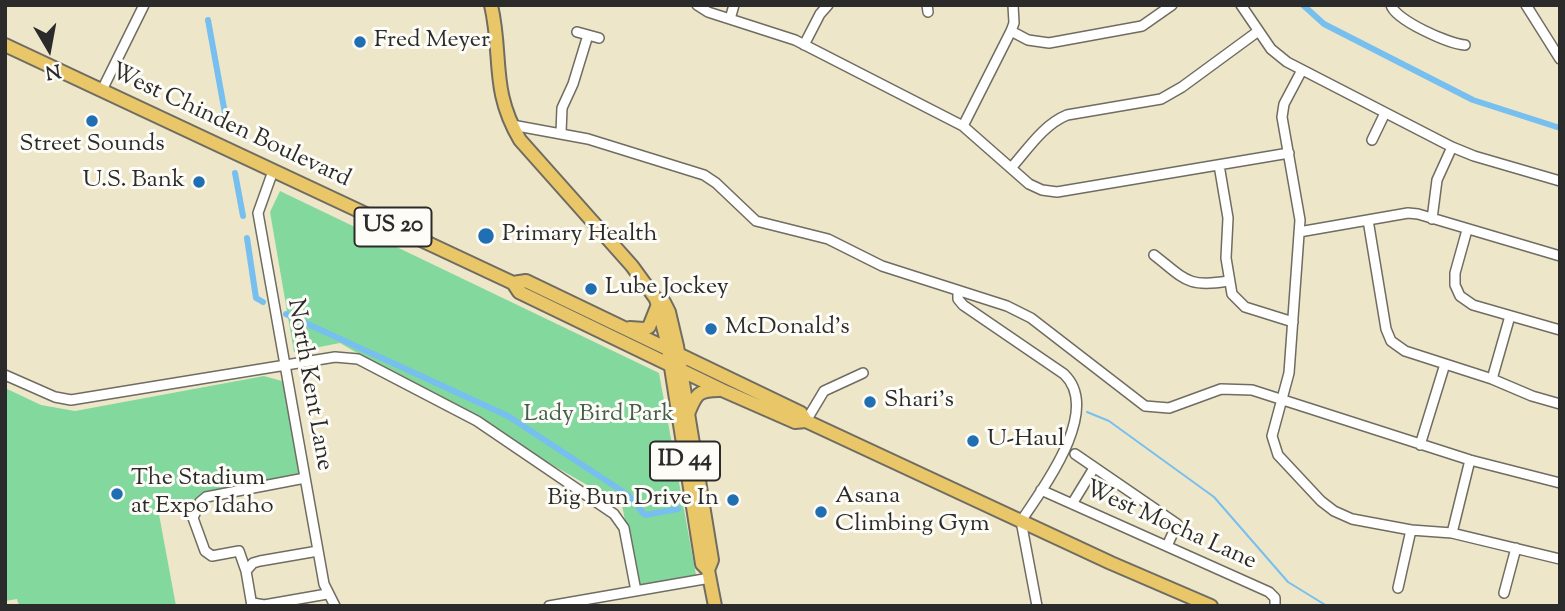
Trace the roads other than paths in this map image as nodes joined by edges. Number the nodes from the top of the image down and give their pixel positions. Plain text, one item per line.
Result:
1 (144, 5) edge
2 (491, 5) edge
3 (697, 5) edge
4 (734, 5) edge
5 (828, 5) edge
6 (1013, 5) edge
7 (1172, 5) edge
8 (1241, 5) edge
9 (1391, 5) edge
10 (1526, 5) edge
11 (730, 19) junction
12 (1011, 31) junction
13 (577, 32) dead end
14 (1257, 32) junction
15 (588, 35) junction
16 (599, 38) dead end
17 (5, 45) edge
18 (804, 45) junction
19 (1465, 45) dead end
20 (1560, 59) edge
21 (1302, 70) junction
22 (102, 90) junction
23 (1385, 113) junction
24 (512, 125) junction
25 (962, 126) junction
26 (561, 133) junction
27 (1372, 139) dead end
28 (1452, 147) junction
29 (1289, 153) junction
30 (1219, 165) junction
31 (1011, 168) junction
32 (273, 171) junction
33 (1560, 181) edge
34 (1432, 219) junction
35 (1368, 220) junction
36 (1467, 230) junction
37 (1299, 232) junction
38 (1154, 256) dead end
39 (1560, 256) edge
40 (1228, 281) junction
41 (513, 283) junction
42 (958, 292) junction
43 (657, 303) junction
44 (1510, 316) junction
45 (1293, 322) junction
46 (620, 328) junction
47 (1560, 330) edge
48 (674, 360) junction
49 (1445, 364) junction
50 (285, 366) junction
51 (863, 373) dead end
52 (5, 375) edge
53 (1492, 379) junction
54 (722, 390) junction
55 (1280, 400) junction
56 (1560, 404) edge
57 (687, 417) junction
58 (806, 421) junction
59 (1420, 445) junction
60 (1075, 454) dead end
61 (1470, 460) junction
62 (1094, 468) junction
63 (305, 478) junction
64 (1560, 483) edge
65 (1041, 490) junction
66 (1072, 504) junction
67 (1021, 521) junction
68 (1411, 530) junction
69 (1452, 533) junction
70 (1167, 547) junction
71 (1516, 548) junction
72 (318, 551) junction
73 (1560, 559) edge
74 (246, 571) junction
75 (709, 574) junction
76 (1398, 588) dead end
77 (636, 591) junction
78 (1504, 593) dead end
79 (327, 594) junction
80 (252, 604) edge
81 (335, 606) edge
82 (550, 606) edge
83 (715, 606) edge
84 (1037, 606) edge
85 (1211, 606) edge
86 (1275, 606) edge

1 - 22 street
2 - 24 main road
3 - 11 street
4 - 11 street
5 - 18 street
6 - 12 street
7 - 12 street
8 - 14 street
9 - 19 street
10 - 20 street
11 - 18 street
12 - 25 street
13 - 15 street
14 - 21 street
14 - 31 street
15 - 16 street
15 - 26 street
17 - 22 main road, West Chinden Boulevard / US 20
18 - 25 street
21 - 23 street
21 - 29 street
22 - 32 main road, West Chinden Boulevard / US 20
23 - 27 street
23 - 28 street
24 - 26 street
24 - 43 main road
25 - 31 street
26 - 42 street
28 - 33 street
28 - 34 street
29 - 30 street
29 - 37 street
30 - 31 street
30 - 40 street
32 - 41 main road, West Chinden Boulevard / US 20
32 - 50 street, North Kent Lane
34 - 35 street
34 - 36 street
35 - 37 street
35 - 49 street
36 - 39 street
36 - 44 street
37 - 45 street
38 - 40 street
40 - 45 street
41 - 46 main road, West Chinden Boulevard / US 20
41 - 48 main road, West Chinden Boulevard / US 20
42 - 55 street
42 - 65 street
43 - 46 main road
43 - 48 main road
44 - 47 street
44 - 53 street
45 - 55 street
46 - 48 main road, West Chinden Boulevard / US 20
48 - 54 main road, West Chinden Boulevard / US 20
48 - 57 main road, ID 44
48 - 58 main road, West Chinden Boulevard / US 20
48 - 75 main road, ID 44
49 - 53 street
49 - 59 street
50 - 52 street
50 - 63 street, North Kent Lane
50 - 77 street
51 - 58 street
53 - 56 street
54 - 57 main road
54 - 58 main road, West Chinden Boulevard / US 20
55 - 59 street
55 - 68 street
57 - 75 main road, ID 44
58 - 67 main road, West Chinden Boulevard / US 20
59 - 61 street
60 - 62 street
61 - 64 street
61 - 69 street
62 - 66 street
62 - 70 street
63 - 72 street, North Kent Lane
63 - 74 street
65 - 66 street, West Mocha Lane
65 - 67 street
66 - 70 street, West Mocha Lane
67 - 84 street
67 - 85 main road, West Chinden Boulevard / US 20
68 - 69 street
68 - 76 street
69 - 71 street
70 - 86 street, West Mocha Lane
71 - 73 street
71 - 78 street
72 - 74 street
72 - 79 street, North Kent Lane
74 - 80 street
75 - 77 street
75 - 83 main road, ID 44
77 - 82 street
79 - 80 street
79 - 81 street, North Kent Lane

